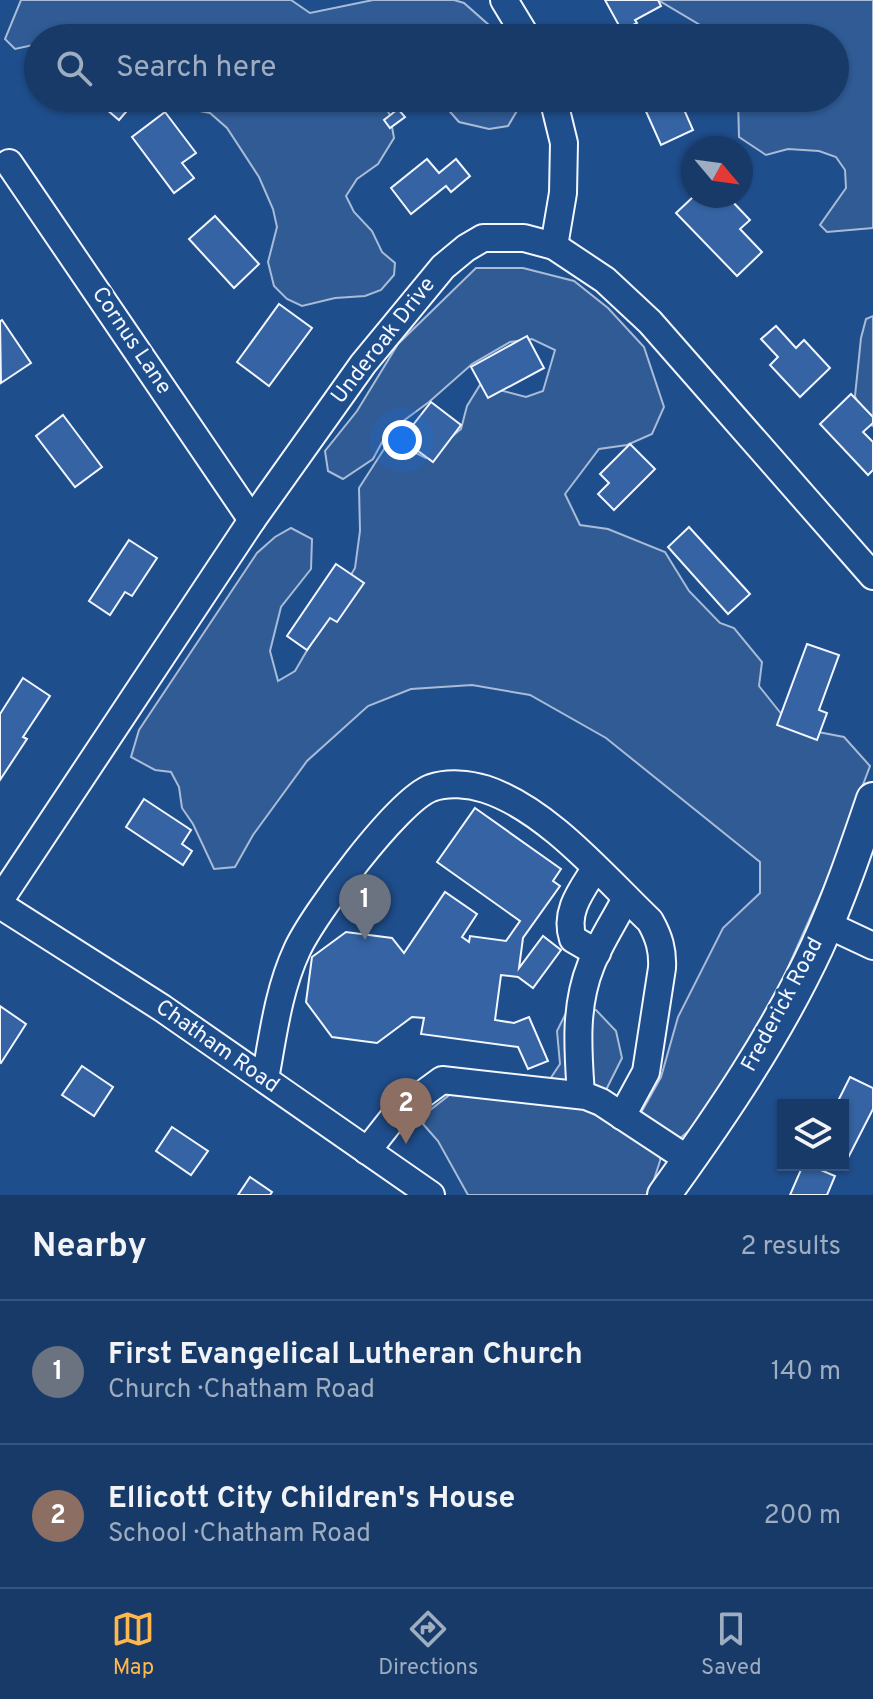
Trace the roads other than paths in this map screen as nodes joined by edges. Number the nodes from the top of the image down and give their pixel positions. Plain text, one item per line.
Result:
1 (504, 0) edge
2 (519, 24) edge
3 (556, 112) edge
4 (9, 163) dead end
5 (554, 246) junction
6 (252, 520) junction
7 (873, 576) edge
8 (873, 799) edge
9 (595, 869) junction
10 (626, 898) junction
11 (0, 902) edge
12 (826, 924) junction
13 (873, 946) edge
14 (597, 953) junction
15 (265, 1079) junction
16 (581, 1095) junction
17 (622, 1116) junction
18 (367, 1151) junction
19 (689, 1160) junction
20 (431, 1195) edge
21 (664, 1195) edge

1 - 2 street
3 - 5 street
4 - 6 street, Cornus Lane
5 - 6 street, Underoak Drive
5 - 7 street, Underoak Drive
6 - 11 street, Underoak Drive
8 - 12 main road, Frederick Road
9 - 10 street
9 - 14 street
9 - 15 street
10 - 14 street
10 - 17 street
11 - 15 street, Chatham Road
12 - 13 street
12 - 19 main road, Frederick Road
14 - 16 street
15 - 18 street, Chatham Road
16 - 17 street
16 - 18 street
17 - 19 street
18 - 20 street, Chatham Road
19 - 21 main road, Frederick Road

